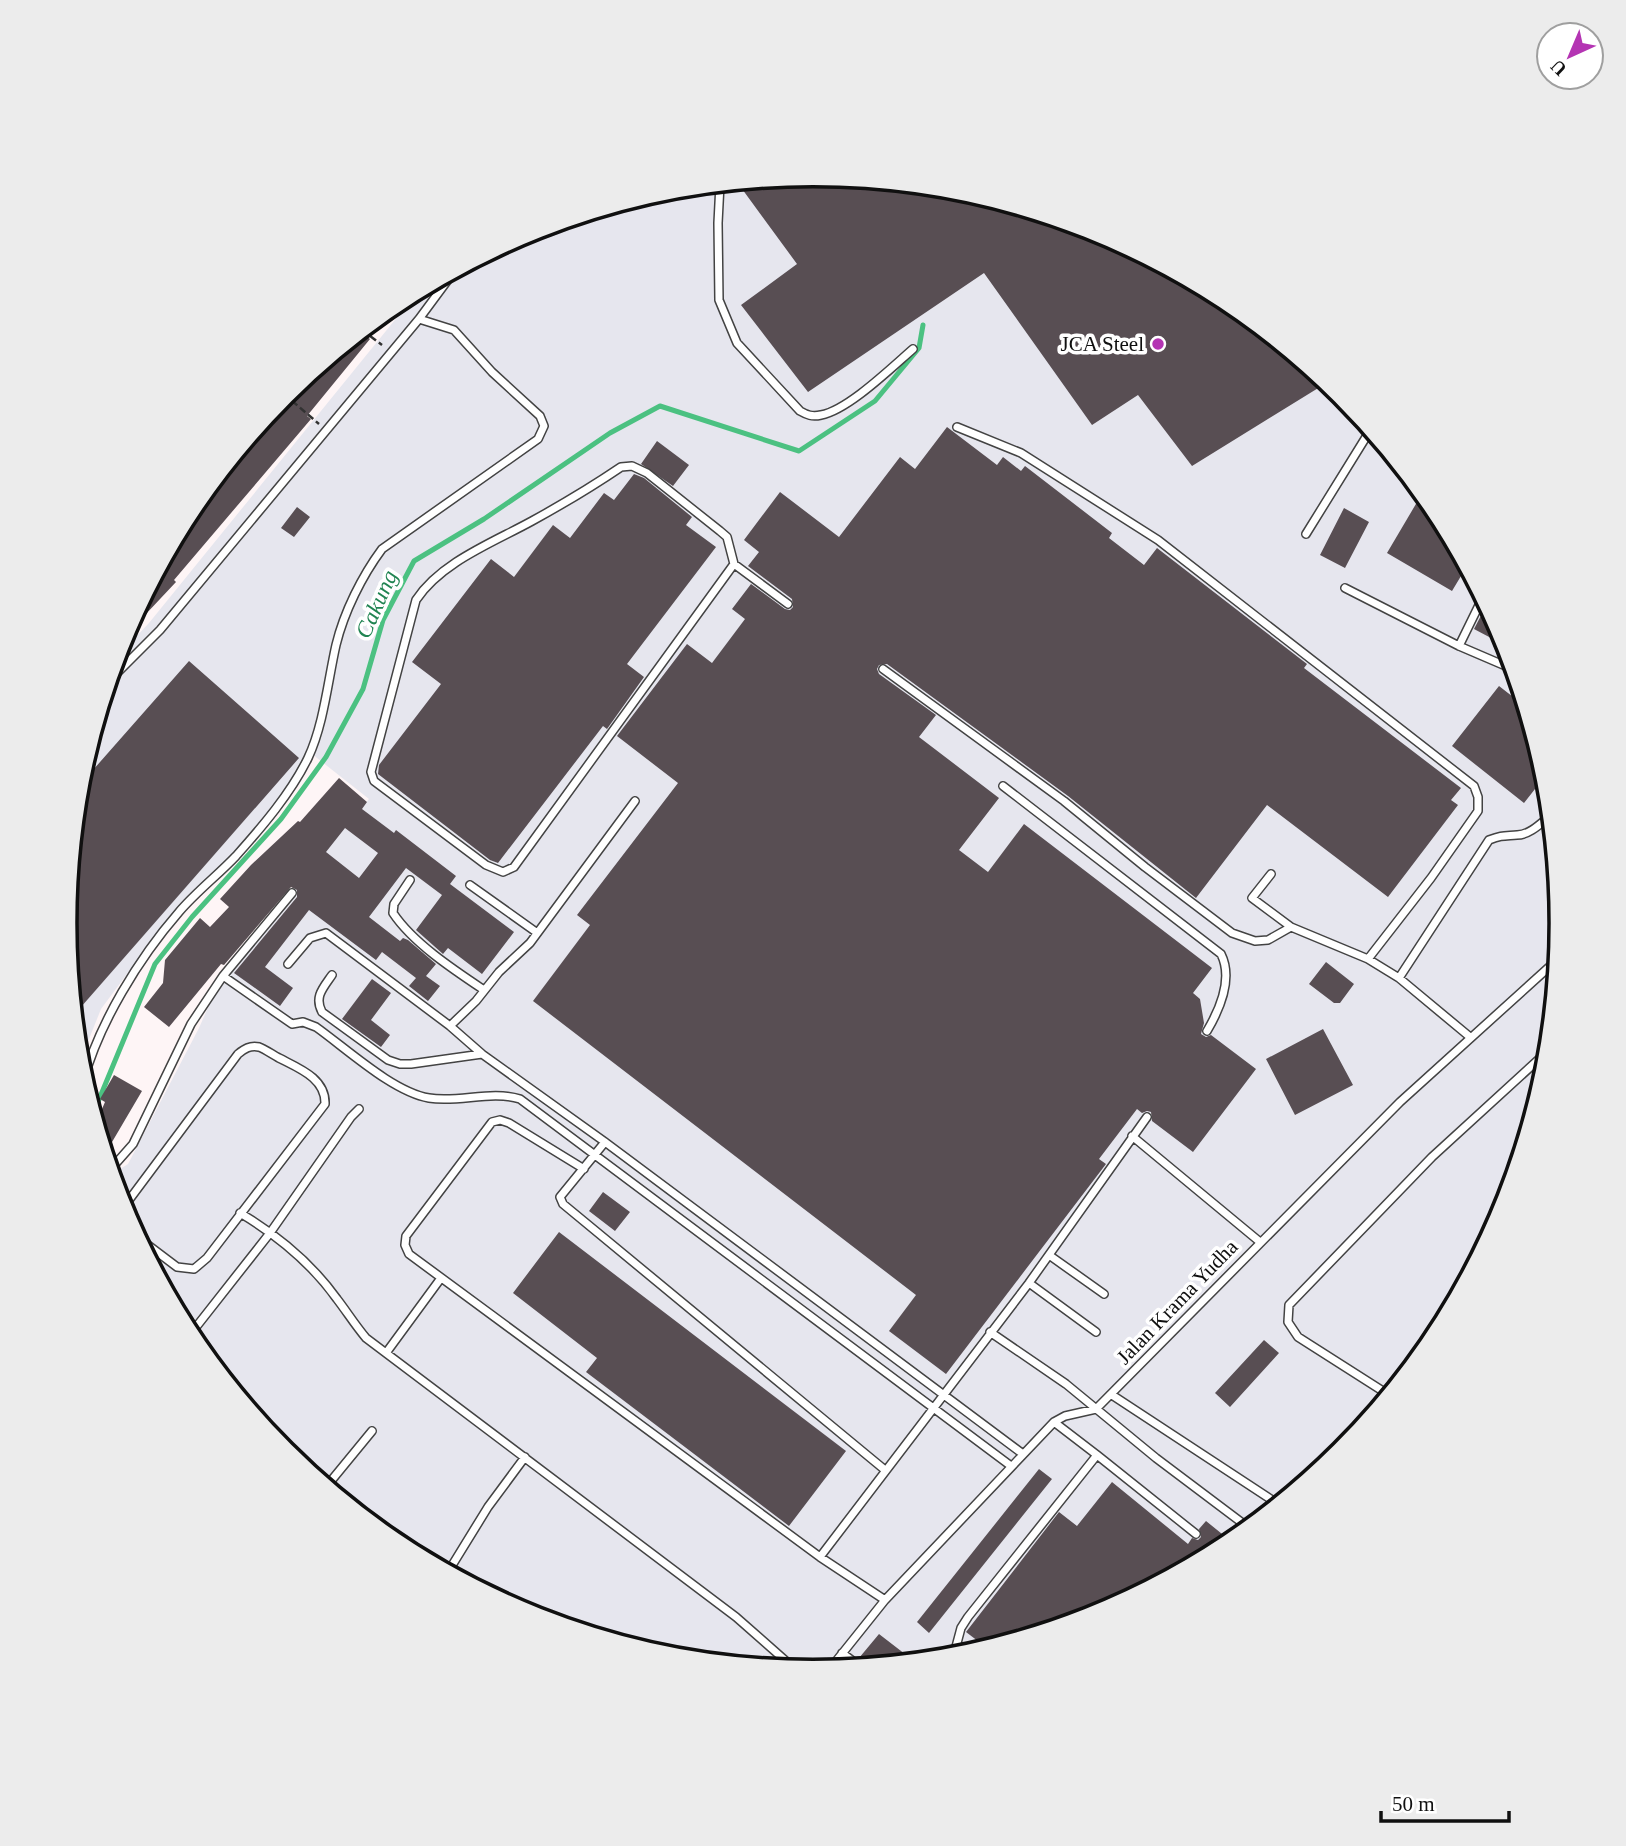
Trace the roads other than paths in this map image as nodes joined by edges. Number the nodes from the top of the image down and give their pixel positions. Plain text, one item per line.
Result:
1 (720, 193) edge
2 (442, 288) edge
3 (419, 319) junction
4 (914, 349) dead end
5 (957, 427) dead end
6 (1366, 438) edge
7 (1306, 534) dead end
8 (734, 564) junction
9 (1345, 588) dead end
10 (788, 604) dead end
11 (1478, 608) edge
12 (1459, 646) junction
13 (1502, 664) edge
14 (123, 667) edge
15 (883, 669) dead end
16 (1003, 786) dead end
17 (635, 801) dead end
18 (1542, 822) edge
19 (1270, 874) dead end
20 (410, 880) dead end
21 (470, 885) dead end
22 (292, 892) dead end
23 (1291, 927) junction
24 (537, 932) junction
25 (1368, 959) junction
26 (288, 964) dead end
27 (1547, 969) edge
28 (332, 975) dead end
29 (223, 976) junction
30 (1399, 978) junction
31 (484, 990) junction
32 (450, 1026) junction
33 (1207, 1031) dead end
34 (1470, 1037) junction
35 (482, 1054) junction
36 (90, 1058) edge
37 (1536, 1062) edge
38 (359, 1109) dead end
39 (1147, 1117) dead end
40 (1132, 1136) junction
41 (605, 1142) junction
42 (595, 1156) junction
43 (117, 1162) edge
44 (584, 1170) junction
45 (131, 1201) edge
46 (240, 1213) junction
47 (270, 1233) junction
48 (1260, 1241) junction
49 (153, 1249) edge
50 (1049, 1255) junction
51 (441, 1278) junction
52 (1029, 1283) junction
53 (1104, 1294) dead end
54 (197, 1326) edge
55 (990, 1332) junction
56 (1096, 1332) dead end
57 (386, 1353) junction
58 (1381, 1390) edge
59 (1112, 1395) junction
60 (944, 1396) junction
61 (932, 1409) junction
62 (1096, 1409) junction
63 (1054, 1422) junction
64 (372, 1430) dead end
65 (1024, 1454) junction
66 (1097, 1455) junction
67 (525, 1457) junction
68 (1011, 1466) junction
69 (886, 1470) junction
70 (332, 1479) edge
71 (1271, 1499) edge
72 (1241, 1522) edge
73 (1196, 1534) dead end
74 (820, 1557) junction
75 (452, 1564) edge
76 (885, 1600) junction
77 (956, 1645) edge
78 (842, 1653) junction
79 (782, 1658) edge
80 (838, 1658) edge
81 (848, 1658) edge

1 - 4 lane
2 - 3 lane
3 - 14 lane
3 - 36 lane
5 - 25 lane
6 - 7 lane
8 - 8 lane
8 - 10 lane
9 - 12 lane
11 - 12 lane
12 - 13 lane
15 - 23 lane
16 - 33 lane
17 - 24 lane
18 - 30 lane
19 - 23 lane
20 - 31 lane
21 - 24 lane
22 - 29 lane
23 - 25 lane
24 - 31 lane
25 - 30 lane
26 - 32 lane
27 - 34 lane, Jalan Krama Yudha
28 - 35 lane
29 - 42 lane
29 - 43 lane
30 - 34 lane
31 - 32 lane
32 - 35 lane
34 - 48 lane, Jalan Krama Yudha
35 - 41 lane
37 - 58 lane
38 - 47 lane
39 - 40 lane
40 - 48 lane
40 - 50 lane
41 - 42 lane
41 - 60 lane
42 - 44 lane
42 - 61 lane
44 - 51 lane
44 - 69 lane
45 - 46 lane
46 - 47 lane
46 - 49 lane
47 - 54 lane
47 - 57 lane
48 - 59 lane, Jalan Krama Yudha
50 - 52 lane
50 - 53 lane
51 - 57 lane
51 - 74 lane
52 - 55 lane
52 - 56 lane
55 - 60 lane
55 - 62 lane
57 - 67 lane
59 - 62 lane, Jalan Krama Yudha
59 - 71 lane
60 - 61 lane
60 - 65 lane
61 - 68 lane
61 - 69 lane
62 - 63 lane, Jalan Krama Yudha
62 - 72 lane
63 - 65 lane, Jalan Krama Yudha
63 - 66 lane
64 - 70 lane
65 - 68 lane, Jalan Krama Yudha
66 - 73 lane
66 - 77 lane
67 - 75 lane
67 - 79 lane
68 - 76 lane, Jalan Krama Yudha
69 - 74 lane
74 - 76 lane
76 - 78 lane, Jalan Krama Yudha
78 - 80 lane, Jalan Krama Yudha
78 - 81 lane

